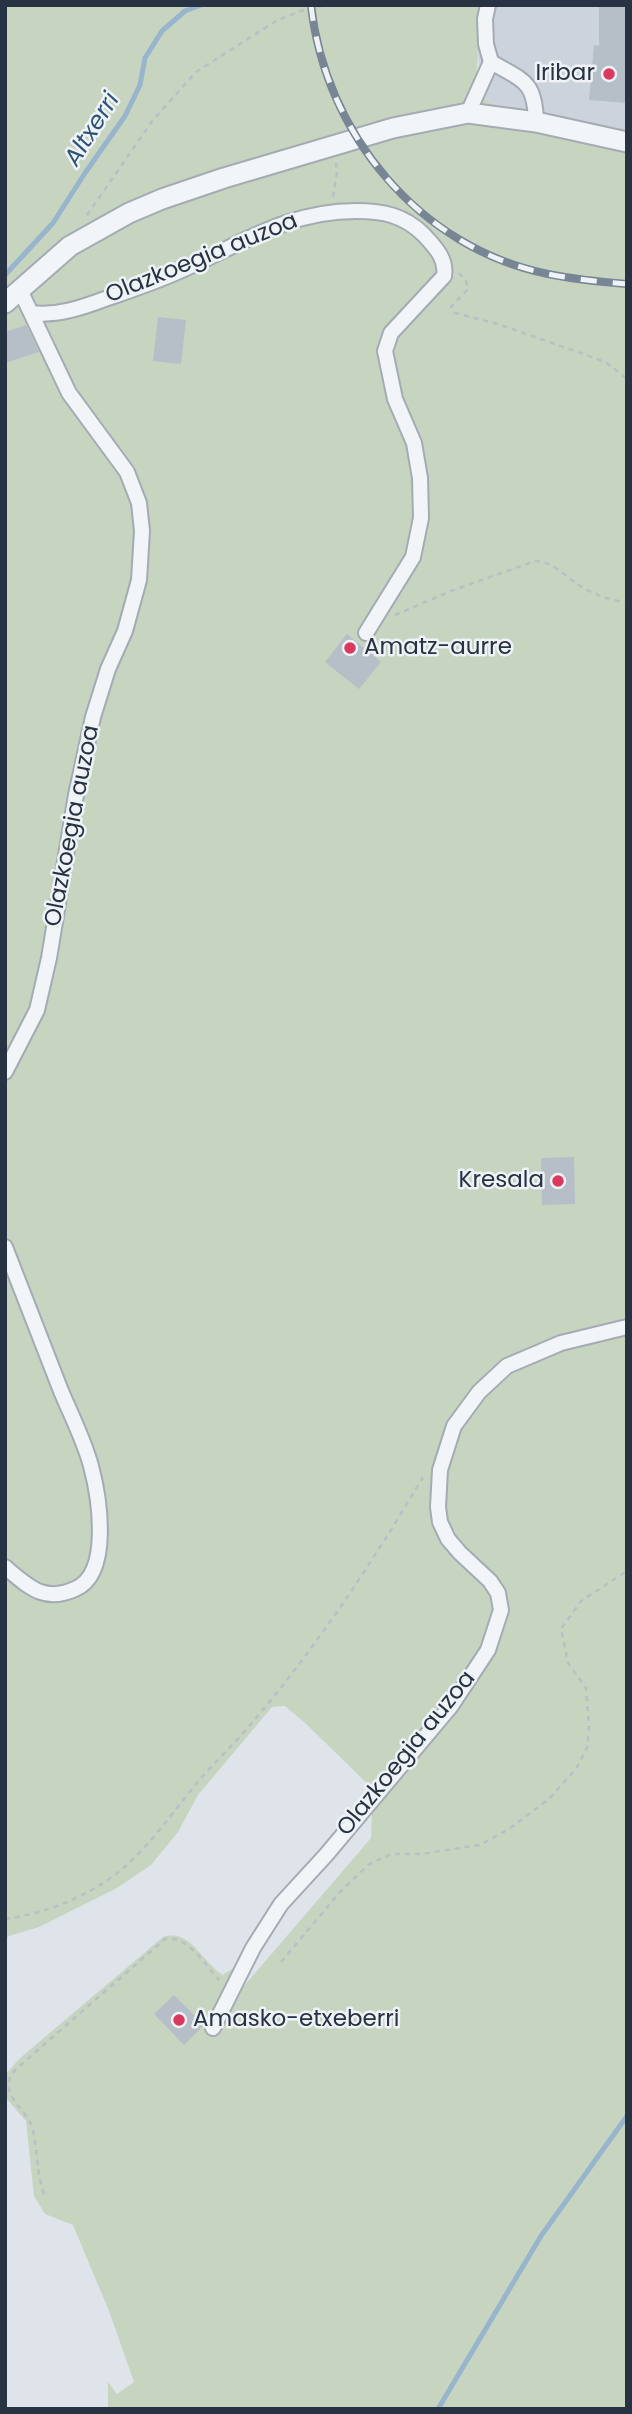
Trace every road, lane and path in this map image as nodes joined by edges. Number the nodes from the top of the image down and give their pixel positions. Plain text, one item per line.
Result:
1 (326, 5) edge
2 (488, 5) edge
3 (491, 62) junction
4 (468, 113) junction
5 (536, 122) junction
6 (627, 142) edge
7 (321, 150) junction
8 (349, 211) junction
9 (71, 246) junction
10 (440, 253) junction
11 (20, 290) junction
12 (5, 303) edge
13 (32, 313) junction
14 (627, 379) edge
15 (627, 603) edge
16 (378, 613) junction
17 (366, 633) dead end
18 (5, 1072) edge
19 (5, 1247) edge
20 (627, 1327) edge
21 (426, 1473) dead end
22 (5, 1567) edge
23 (627, 1571) edge
24 (5, 1919) edge
25 (281, 1962) dead end
26 (234, 1988) junction
27 (213, 2028) dead end
28 (44, 2194) dead end

1 - 9 path
2 - 3 street
3 - 4 street
3 - 5 street
4 - 5 street
4 - 7 street
5 - 6 street
7 - 8 path
7 - 9 street
8 - 10 street, Olazkoegia auzoa
8 - 13 street, Olazkoegia auzoa
9 - 11 street
10 - 14 path
10 - 16 street
11 - 12 street
11 - 13 street, Olazkoegia auzoa
13 - 18 street, Olazkoegia auzoa
15 - 16 path
16 - 17 street
19 - 22 street
20 - 26 street, Olazkoegia auzoa
21 - 24 path
23 - 25 path, Olazkoegia auzoa
26 - 27 street, Olazkoegia auzoa
26 - 28 path

